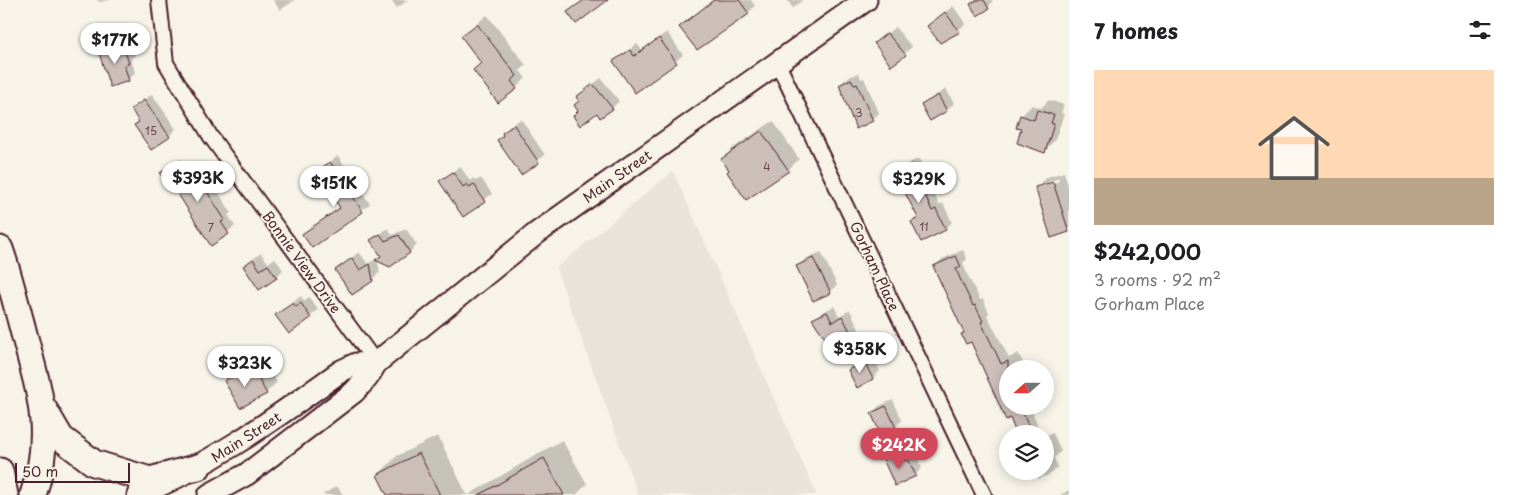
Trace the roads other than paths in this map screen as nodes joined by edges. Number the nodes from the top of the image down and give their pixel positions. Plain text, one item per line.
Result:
1 (159, 0) edge
2 (866, 0) edge
3 (778, 64) junction
4 (0, 249) edge
5 (376, 363) junction
6 (43, 407) junction
7 (198, 467) junction
8 (0, 470) edge
9 (5, 495) edge
10 (33, 495) edge
11 (138, 495) edge
12 (209, 495) edge
13 (984, 495) edge

1 - 5 street, Bonnie View Drive
2 - 3 main road, Main Street
3 - 5 main road, Main Street
3 - 13 street, Gorham Place
4 - 6 highway
5 - 7 main road, Main Street
5 - 12 main road, Main Street
6 - 7 highway
6 - 10 highway
7 - 11 main road, Main Street
8 - 9 highway

